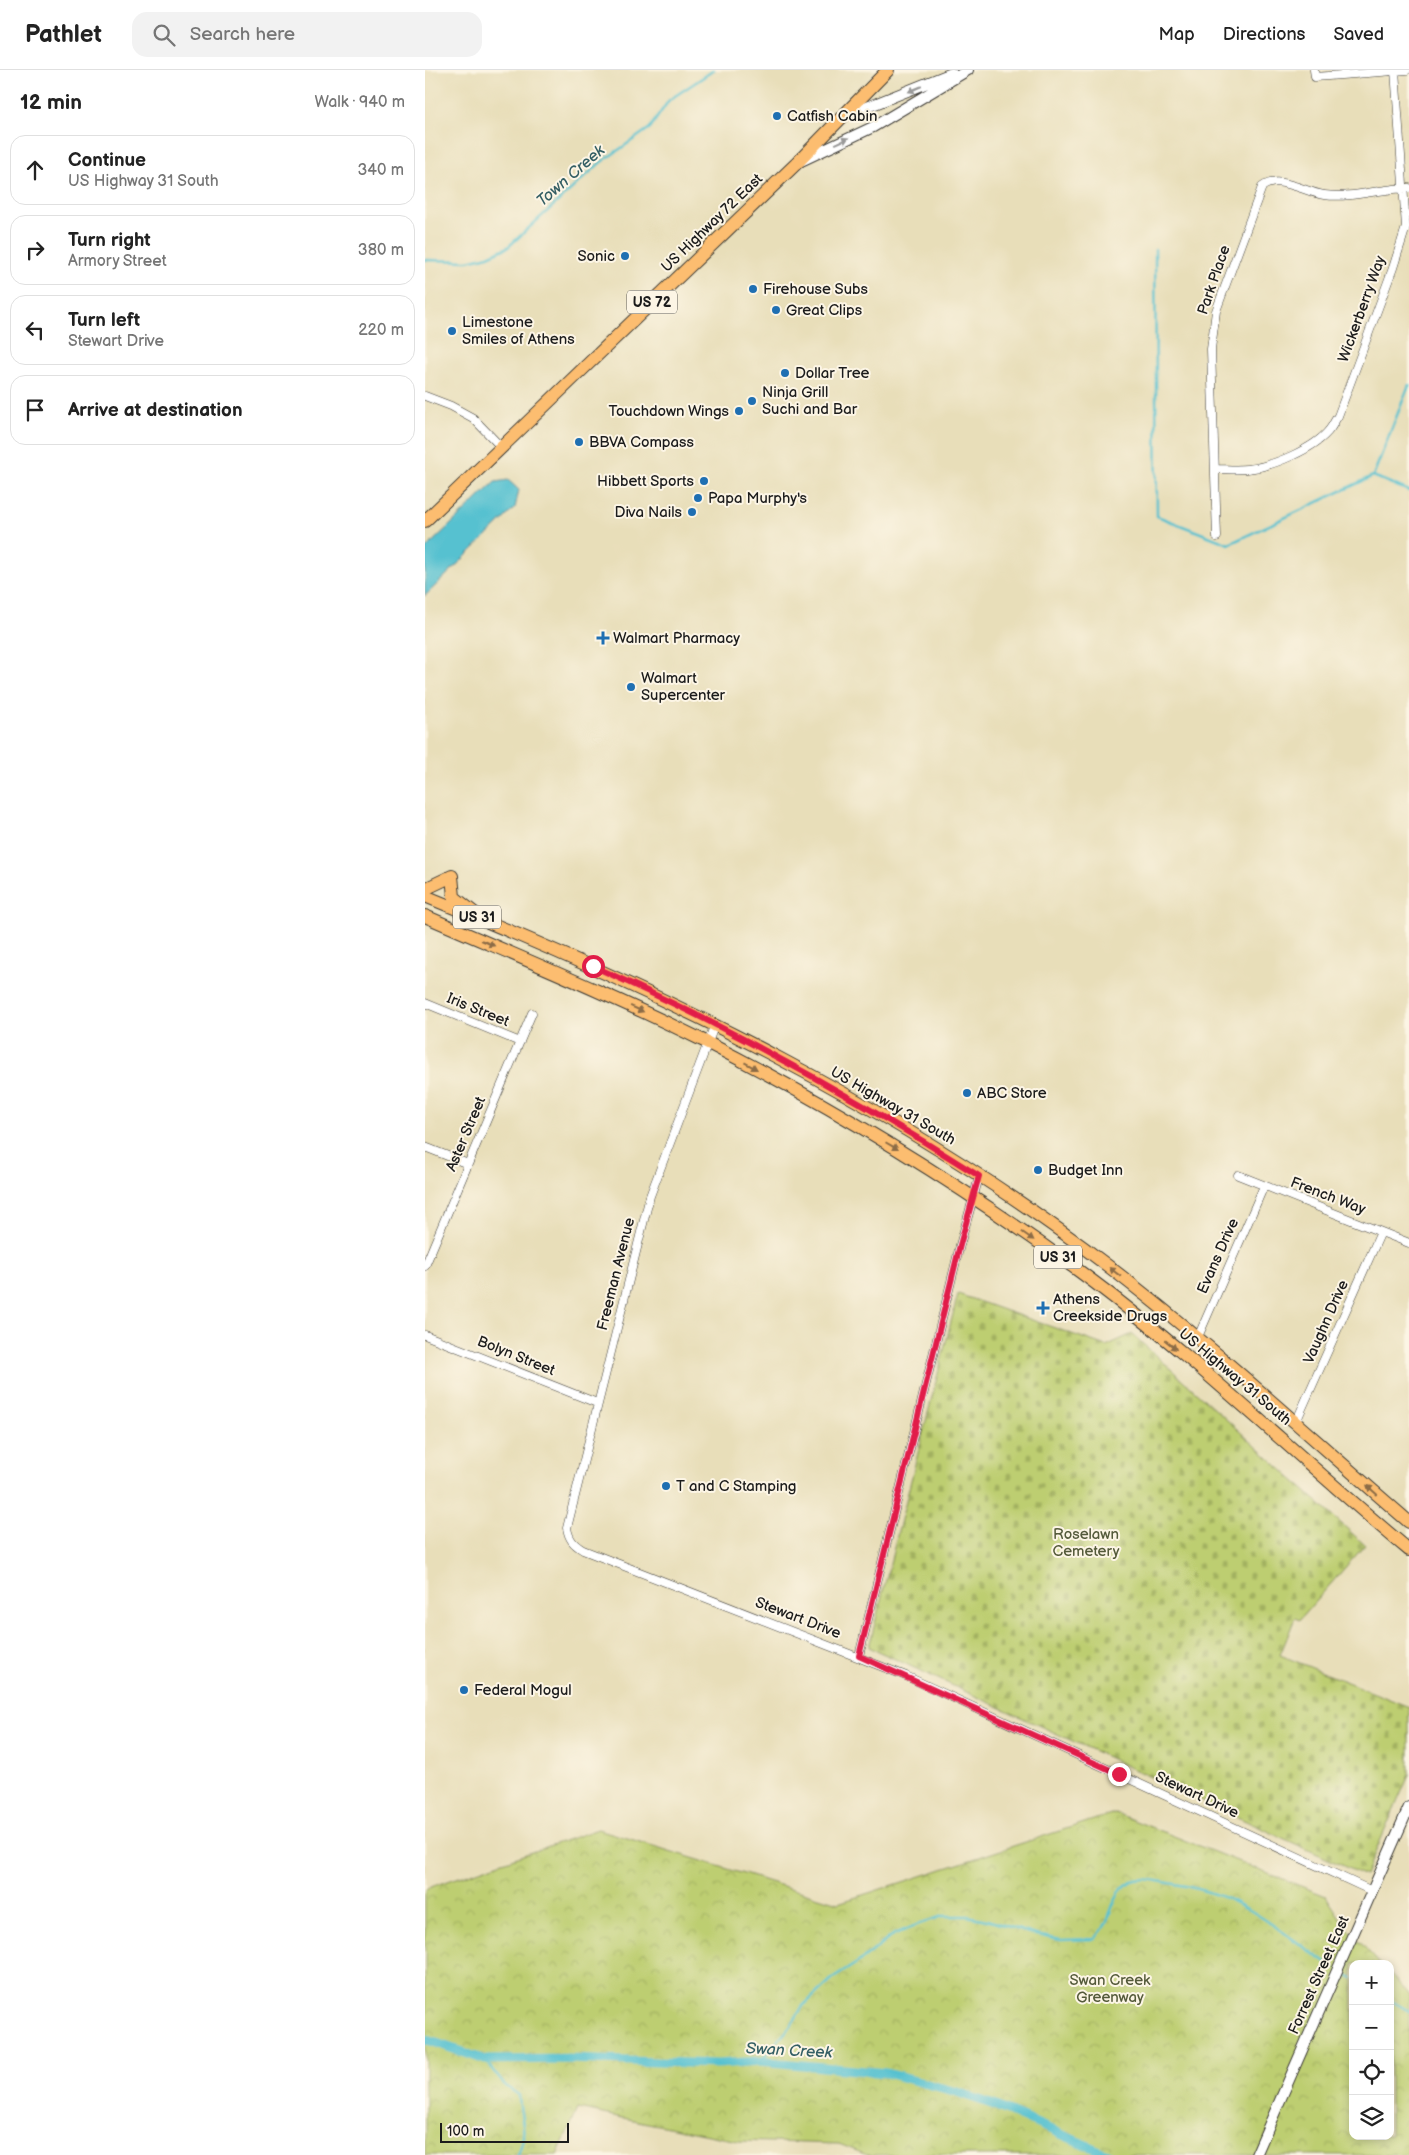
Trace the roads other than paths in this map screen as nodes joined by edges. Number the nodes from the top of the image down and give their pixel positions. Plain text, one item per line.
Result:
1 (888, 70) edge
2 (960, 70) edge
3 (968, 70) edge
4 (1407, 70) edge
5 (1395, 71) edge
6 (1315, 74) edge
7 (841, 118) junction
8 (798, 162) junction
9 (1406, 188) edge
10 (425, 396) edge
11 (502, 448) junction
12 (1216, 469) junction
13 (425, 521) edge
14 (1217, 538) dead end
15 (425, 889) edge
16 (430, 898) edge
17 (426, 918) edge
18 (483, 920) junction
19 (425, 1003) edge
20 (532, 1013) dead end
21 (715, 1024) junction
22 (520, 1042) junction
23 (708, 1043) junction
24 (425, 1147) edge
25 (468, 1164) junction
26 (1238, 1175) dead end
27 (979, 1176) junction
28 (1264, 1186) junction
29 (975, 1198) junction
30 (1381, 1232) junction
31 (1409, 1243) edge
32 (425, 1266) edge
33 (425, 1335) edge
34 (1198, 1337) junction
35 (597, 1403) junction
36 (1296, 1422) junction
37 (1409, 1522) edge
38 (569, 1538) joint
39 (1409, 1550) edge
40 (859, 1656) junction
41 (1409, 1807) edge
42 (1372, 1891) junction
43 (1256, 2155) edge

1 - 7 main road, US Highway 72 East / US 72
2 -> 7 street
8 -> 3 street
4 - 5 street
5 - 6 street
5 - 9 street, Wickerberry Way
7 - 8 main road, US Highway 72 East / US 72
8 - 11 main road, US Highway 72 East / US 72
9 - 12 street, Wickerberry Way
9 - 12 street, Park Place
10 - 11 street
11 - 13 main road, US Highway 72 East / US 72
12 - 14 street, Park Place
15 - 18 main road
16 - 17 street
16 - 18 main road, US Highway 31 South / US 31
17 -> 23 main road, US Highway 31 South / US 31
18 - 21 main road, US Highway 31 South / US 31
19 - 22 street, Iris Street
20 - 22 street, Aster Street
21 - 23 street, Freeman Avenue
21 - 27 main road, US Highway 31 South / US 31
22 - 25 street, Aster Street
23 -> 29 main road, US Highway 31 South / US 31
23 - 35 street, Freeman Avenue
24 - 25 street
25 - 32 street, Aster Street
26 - 28 street, French Way
27 - 29 street
34 -> 27 main road, US Highway 31 South / US 31
28 - 30 street, French Way
28 - 34 street, Evans Drive
29 -> 39 main road, US Highway 31 South / US 31
29 - 40 street
30 - 31 street, French Way
30 - 36 street, Vaughn Drive
33 - 35 street, Bolyn Street
34 - 36 main road, US Highway 31 South / US 31
35 - 38 street, Freeman Avenue
37 -> 36 main road, US Highway 31 South / US 31
38 - 40 street, Stewart Drive
40 - 42 street, Stewart Drive
41 - 42 street, Forrest Street East
42 - 43 street, Forrest Street East

